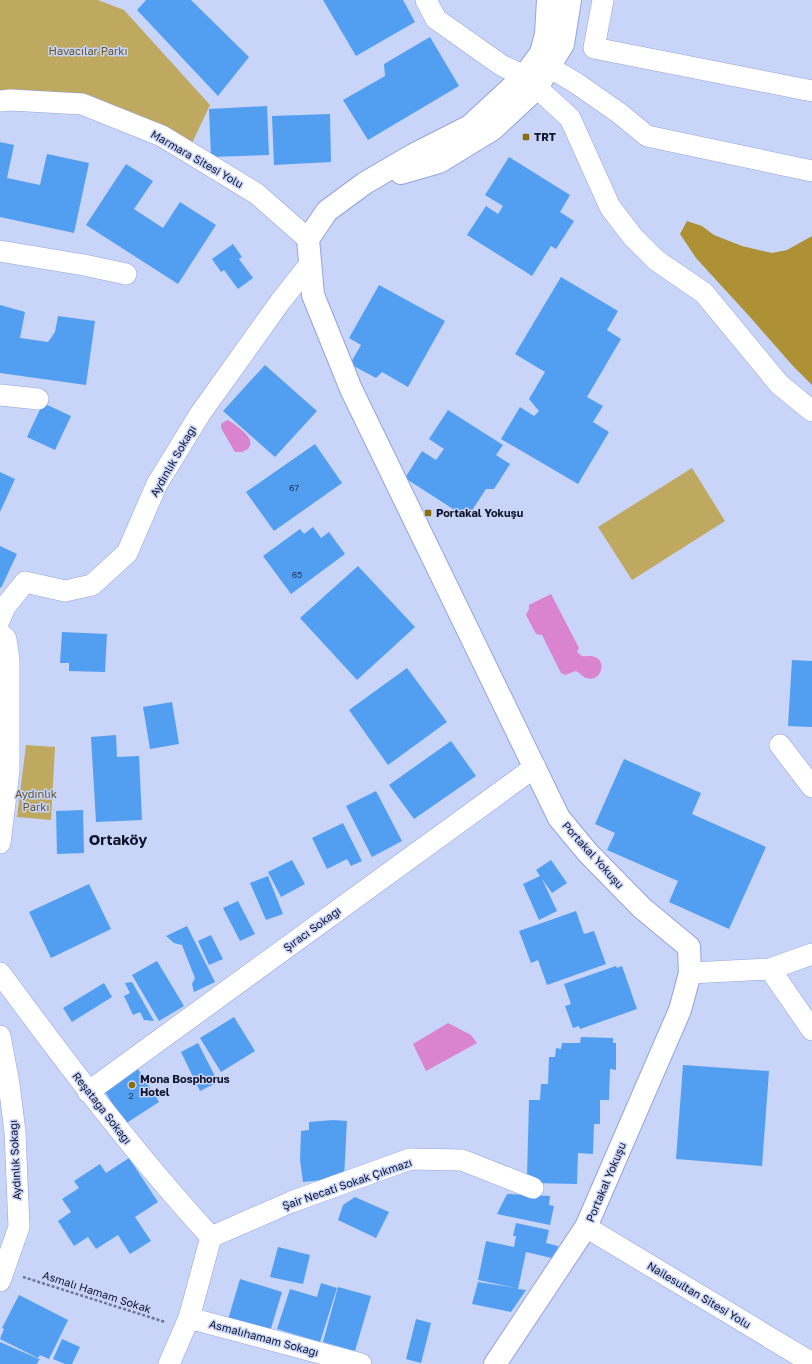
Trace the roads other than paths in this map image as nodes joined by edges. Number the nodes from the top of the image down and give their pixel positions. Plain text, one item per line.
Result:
1 (426, 0) edge
2 (548, 0) edge
3 (570, 0) edge
4 (603, 0) edge
5 (549, 67) junction
6 (530, 82) junction
7 (812, 91) edge
8 (0, 101) edge
9 (812, 171) edge
10 (308, 239) junction
11 (0, 251) edge
12 (310, 264) junction
13 (126, 274) dead end
14 (0, 395) edge
15 (38, 399) dead end
16 (812, 411) edge
17 (0, 619) edge
18 (0, 633) edge
19 (780, 745) dead end
20 (535, 767) junction
21 (812, 787) edge
22 (0, 843) edge
23 (812, 954) edge
24 (770, 969) junction
25 (690, 972) junction
26 (0, 973) edge
27 (812, 1030) edge
28 (0, 1036) edge
29 (88, 1092) junction
30 (8, 1132) edge
31 (533, 1188) dead end
32 (586, 1227) junction
33 (211, 1237) junction
34 (2, 1276) edge
35 (187, 1323) junction
36 (812, 1363) edge
37 (169, 1364) edge
38 (361, 1364) edge
39 (495, 1364) edge

1 - 6 street
2 - 6 main road
3 - 5 main road
4 - 7 street
5 - 6 main road
5 - 9 street
6 - 10 main road
6 - 16 street
8 - 10 street, Marmara Sitesi Yolu
10 - 12 main road, Portakal Yokuşu
11 - 13 street
12 - 17 street, Aydınlık Sokağı
12 - 20 main road, Portakal Yokuşu
14 - 15 street
18 - 22 street
19 - 21 street
20 - 25 main road, Portakal Yokuşu
20 - 29 street, Şıracı Sokağı
23 - 24 street
24 - 25 street
24 - 27 street
25 - 32 main road, Portakal Yokuşu
26 - 29 street, Reşatağa Sokağı
28 - 30 street, Aydınlık Sokağı
29 - 33 street, Reşatağa Sokağı
30 - 34 street, Aydınlık Sokağı
31 - 33 street, Şair Necati Sokak Çıkmazı
32 - 36 street, Nailesultan Sitesi Yolu
32 - 39 main road, Portakal Yokuşu
33 - 35 street
35 - 37 street
35 - 38 street, Asmalıhamam Sokağı

